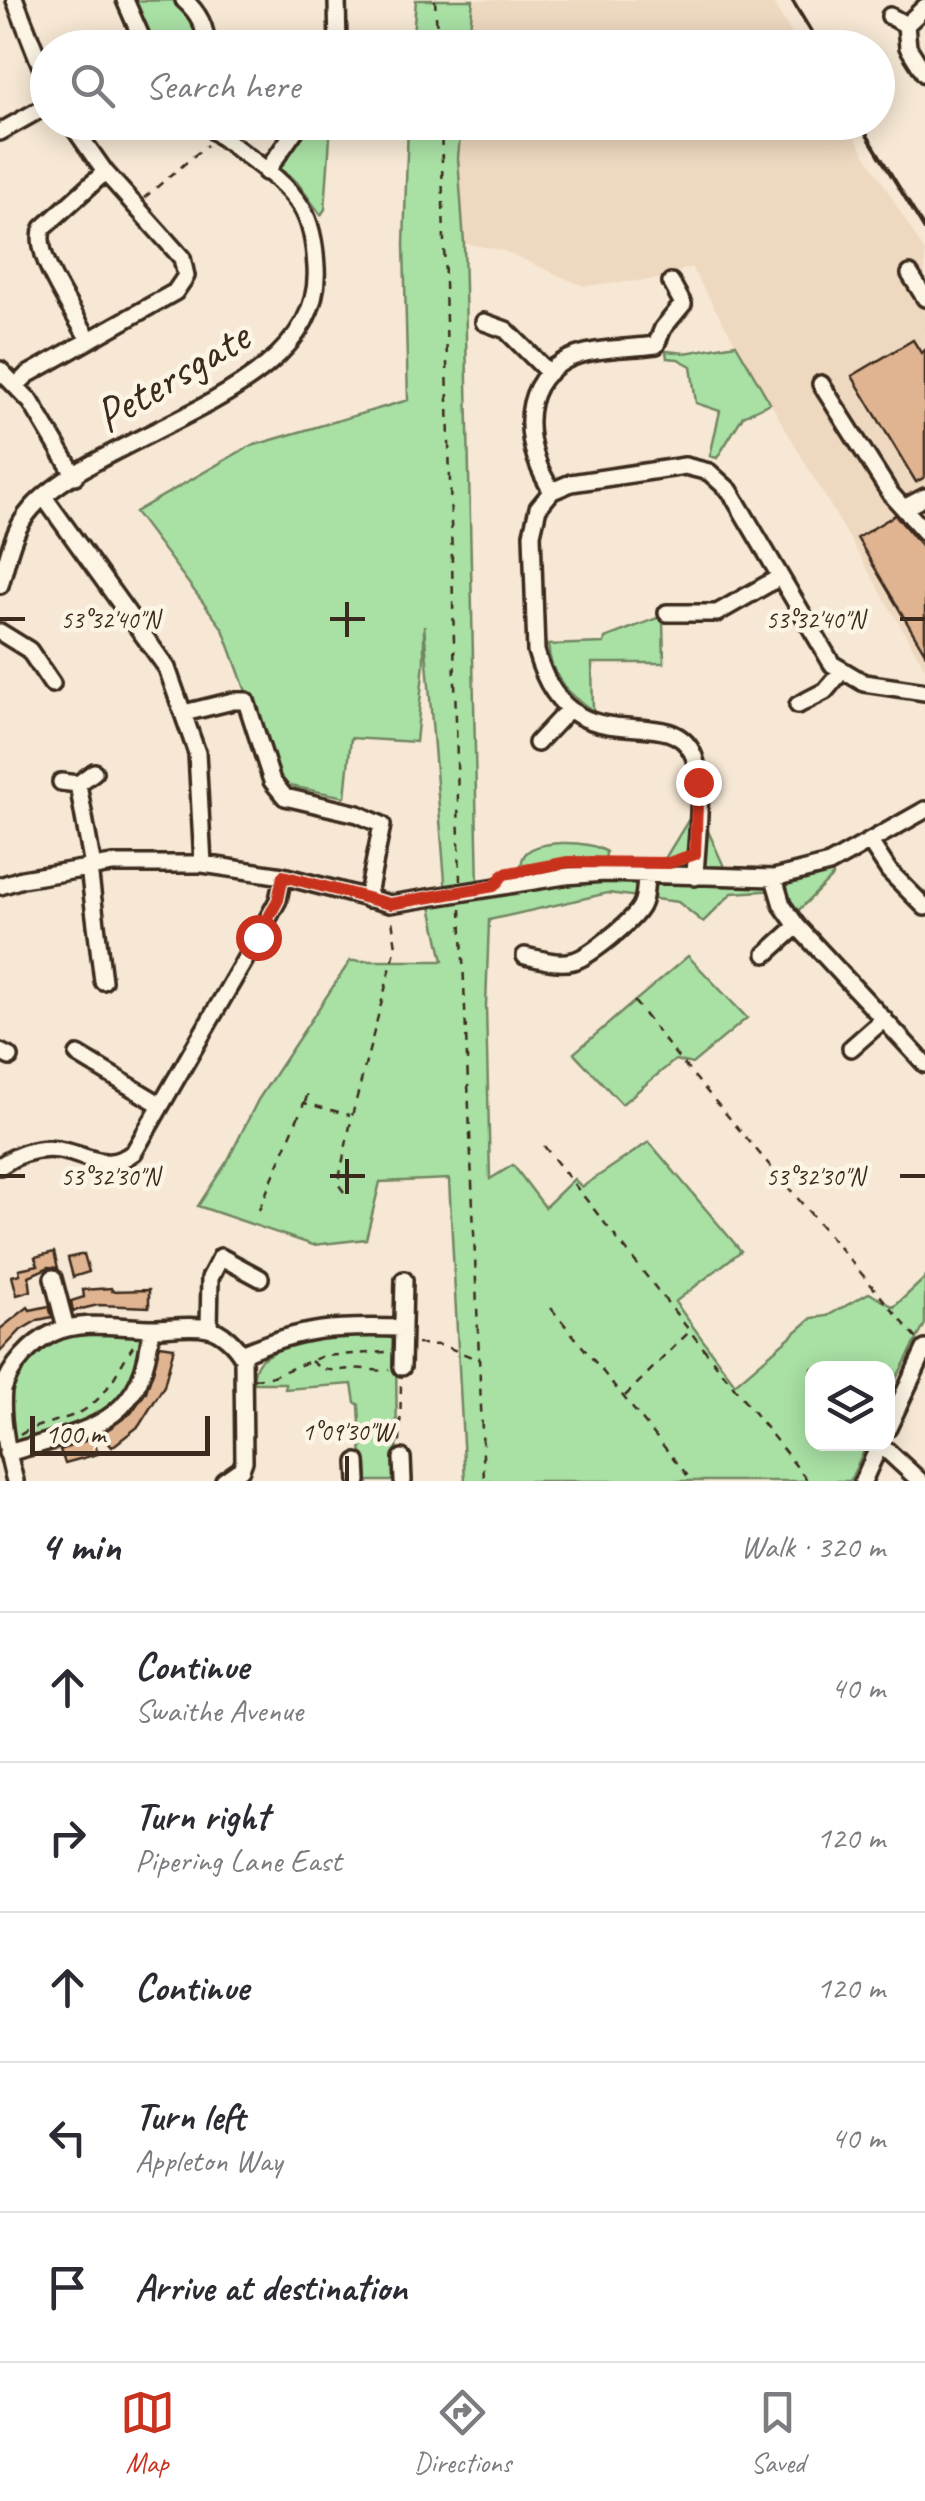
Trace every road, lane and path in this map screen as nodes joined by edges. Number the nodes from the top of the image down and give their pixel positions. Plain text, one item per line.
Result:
1 (15, 0) edge
2 (125, 0) edge
3 (184, 0) edge
4 (337, 0) edge
5 (435, 0) edge
6 (925, 8) edge
7 (890, 16) dead end
8 (906, 25) junction
9 (137, 30) edge
10 (204, 30) edge
11 (338, 30) edge
12 (437, 30) edge
13 (30, 38) edge
14 (925, 74) edge
15 (30, 115) edge
16 (0, 132) edge
17 (83, 140) edge
18 (212, 140) edge
19 (224, 140) edge
20 (288, 140) edge
21 (441, 140) edge
22 (105, 172) junction
23 (266, 172) junction
24 (135, 205) junction
25 (910, 274) dead end
26 (671, 282) dead end
27 (925, 298) edge
28 (484, 322) dead end
29 (89, 340) junction
30 (0, 370) edge
31 (550, 374) junction
32 (822, 384) dead end
33 (16, 386) junction
34 (74, 476) junction
35 (552, 492) junction
36 (44, 497) junction
37 (925, 497) edge
38 (904, 508) junction
39 (7, 529) edge
40 (925, 532) edge
41 (780, 577) junction
42 (0, 585) edge
43 (666, 612) dead end
44 (0, 632) edge
45 (840, 672) junction
46 (52, 684) dead end
47 (925, 692) edge
48 (798, 705) dead end
49 (569, 710) junction
50 (184, 713) junction
51 (537, 742) dead end
52 (94, 772) dead end
53 (61, 782) dead end
54 (78, 784) junction
55 (925, 810) edge
56 (870, 842) junction
57 (203, 864) junction
58 (91, 868) junction
59 (646, 874) junction
60 (283, 876) junction
61 (694, 877) junction
62 (774, 878) junction
63 (0, 886) edge
64 (460, 891) junction
65 (367, 899) junction
66 (390, 904) junction
67 (925, 907) edge
68 (797, 926) junction
69 (525, 956) dead end
70 (764, 957) dead end
71 (102, 981) dead end
72 (634, 1002) dead end
73 (884, 1019) junction
74 (848, 1049) dead end
75 (78, 1055) dead end
76 (925, 1064) edge
77 (309, 1090) dead end
78 (304, 1104) junction
79 (161, 1105) junction
80 (352, 1116) junction
81 (544, 1146) dead end
82 (0, 1166) edge
83 (344, 1192) dead end
84 (259, 1210) dead end
85 (54, 1278) dead end
86 (260, 1278) dead end
87 (404, 1280) dead end
88 (552, 1308) dead end
89 (66, 1328) junction
90 (148, 1328) junction
91 (210, 1328) junction
92 (403, 1328) junction
93 (691, 1331) junction
94 (925, 1349) edge
95 (240, 1354) junction
96 (310, 1360) junction
97 (402, 1360) junction
98 (479, 1360) junction
99 (243, 1379) junction
100 (624, 1397) junction
101 (895, 1413) edge
102 (6, 1449) junction
103 (877, 1451) edge
104 (888, 1451) edge
105 (402, 1458) joint
106 (357, 1462) dead end
107 (233, 1479) edge
108 (15, 1481) edge
109 (358, 1481) edge
110 (404, 1481) edge
111 (484, 1481) edge
112 (692, 1481) edge
113 (808, 1481) edge
114 (863, 1481) edge
115 (923, 1481) edge

1 - 13 street
2 - 9 street
3 - 10 street
4 - 11 street
5 - 12 path
6 - 8 street
7 - 8 street
8 - 14 street
15 - 16 street
17 - 22 street
18 - 24 path
19 - 23 street, Petersgate
20 - 23 street
21 - 64 path
22 - 24 street
22 - 29 street
23 - 34 street, Petersgate
24 - 29 street
25 - 27 street
26 - 31 street
28 - 31 street
29 - 33 street
30 - 33 street
31 - 35 street
32 - 38 street
33 - 34 street
34 - 36 street, Petersgate
35 - 41 street
35 - 49 street
36 - 39 street, Petersgate
36 - 50 street
37 - 38 street
38 - 40 street
39 - 42 street, Petersgate
41 - 43 street
41 - 45 street
44 - 46 street
45 - 47 street
45 - 48 street
49 - 51 street
49 - 61 street
50 - 57 street
50 - 65 street
52 - 54 street
53 - 54 street
54 - 58 street
55 - 56 street
56 - 62 street
56 - 67 street
57 - 58 street
57 - 60 street
58 - 63 street
58 - 71 street
59 - 61 street
59 - 64 street
59 - 69 street
60 - 65 street
60 - 79 street
61 - 62 street
62 - 68 street
64 - 66 street
64 - 98 path
65 - 66 street
66 - 80 path
68 - 70 street
68 - 73 street
72 - 94 path
73 - 74 street
73 - 76 street
75 - 79 street
77 - 78 path
78 - 80 path
78 - 84 path
79 - 82 street
80 - 83 path
81 - 93 path
85 - 89 street
86 - 91 street
87 - 92 street
88 - 100 path
89 - 90 street
89 - 102 street
90 - 91 street
90 - 102 path
90 - 102 street
91 - 95 street
92 - 95 street
92 - 97 street
93 - 100 path
93 - 113 path
94 - 101 street
95 - 99 street
96 - 97 path
96 - 97 path
96 - 99 path
97 - 98 path
97 - 105 path
98 - 111 path
99 - 107 street
100 - 112 path
102 - 108 street
103 - 114 street
104 - 115 street
105 - 110 street
106 - 109 street

